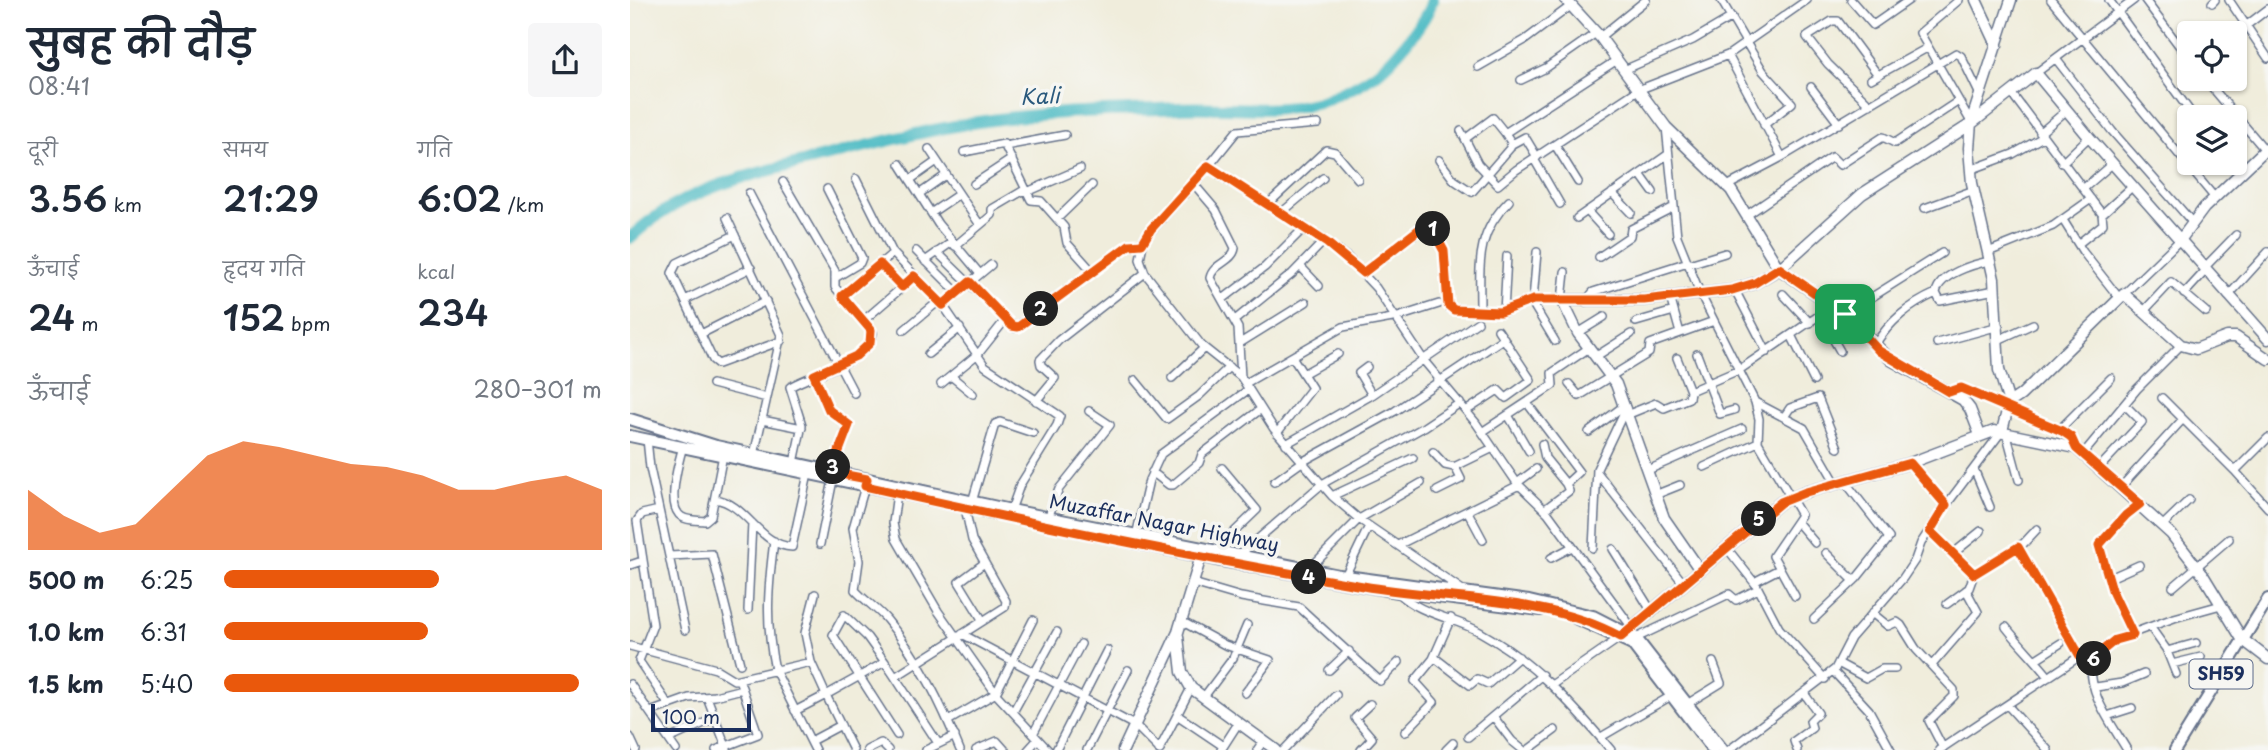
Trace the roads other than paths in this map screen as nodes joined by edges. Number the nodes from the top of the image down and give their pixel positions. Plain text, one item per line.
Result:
1 (1646, 0) edge
2 (1721, 0) edge
3 (1807, 0) edge
4 (1852, 0) edge
5 (1909, 0) edge
6 (1959, 0) edge
7 (1976, 0) edge
8 (2011, 0) edge
9 (2051, 0) edge
10 (2109, 0) edge
11 (2134, 0) edge
12 (2145, 0) edge
13 (2229, 0) edge
14 (1569, 1) edge
15 (2268, 9) edge
16 (2118, 12) junction
17 (1732, 17) junction
18 (2244, 21) edge
19 (2247, 25) joint
20 (1598, 35) junction
21 (2082, 39) junction
22 (1747, 43) junction
23 (2177, 43) edge
24 (1997, 46) junction
25 (1927, 48) junction
26 (1728, 55) junction
27 (2268, 58) edge
28 (2056, 59) junction
29 (1616, 60) junction
30 (1936, 64) junction
31 (1478, 67) dead end
32 (1624, 71) junction
33 (2036, 73) junction
34 (1521, 80) dead end
35 (1811, 87) dead end
36 (1638, 90) junction
37 (2215, 91) edge
38 (2012, 94) junction
39 (1982, 98) junction
40 (1958, 102) junction
41 (1870, 105) junction
42 (2185, 105) edge
43 (2067, 110) junction
44 (1971, 123) junction
45 (1318, 124) dead end
46 (1839, 124) junction
47 (1764, 125) junction
48 (1665, 127) junction
49 (1505, 133) junction
50 (1065, 135) dead end
51 (2042, 135) junction
52 (2089, 137) junction
53 (1512, 144) junction
54 (1555, 145) junction
55 (1005, 146) junction
56 (929, 149) dead end
57 (964, 152) dead end
58 (2266, 153) edge
59 (1667, 155) junction
60 (1782, 157) junction
61 (1535, 158) junction
62 (1012, 159) junction
63 (1439, 160) dead end
64 (937, 162) junction
65 (2062, 163) junction
66 (2113, 163) junction
67 (900, 164) dead end
68 (1208, 166) junction
69 (1080, 169) dead end
70 (2247, 169) edge
71 (1970, 170) junction
72 (1640, 174) junction
73 (2240, 175) edge
74 (946, 176) junction
75 (1487, 177) junction
76 (1324, 178) dead end
77 (856, 179) dead end
78 (1358, 179) dead end
79 (910, 180) junction
80 (783, 182) dead end
81 (1578, 182) dead end
82 (1193, 183) junction
83 (974, 184) dead end
84 (1091, 186) dead end
85 (1727, 186) junction
86 (2133, 186) junction
87 (827, 189) dead end
88 (2083, 189) junction
89 (1026, 190) junction
90 (1973, 190) junction
91 (1653, 191) dead end
92 (749, 193) dead end
93 (1612, 193) junction
94 (919, 194) junction
95 (959, 194) junction
96 (2215, 198) junction
97 (2091, 199) junction
98 (1509, 201) dead end
99 (1560, 204) dead end
100 (1267, 205) junction
101 (1672, 208) junction
102 (1925, 208) dead end
103 (1587, 211) junction
104 (931, 213) junction
105 (1281, 213) junction
106 (1631, 213) dead end
107 (2102, 214) junction
108 (1746, 215) junction
109 (727, 218) dead end
110 (1577, 218) dead end
111 (1057, 219) junction
112 (2063, 220) junction
113 (2192, 222) junction
114 (980, 225) junction
115 (1305, 227) junction
116 (1608, 234) dead end
117 (735, 235) junction
118 (2236, 235) dead end
119 (2181, 239) junction
120 (1324, 241) junction
121 (953, 244) junction
122 (1142, 244) junction
123 (2078, 244) junction
124 (916, 251) dead end
125 (937, 252) junction
126 (1537, 252) dead end
127 (2268, 252) edge
128 (893, 253) junction
129 (1725, 253) dead end
130 (1942, 253) dead end
131 (1507, 256) dead end
132 (1600, 257) dead end
133 (1989, 257) junction
134 (925, 261) junction
135 (1688, 263) junction
136 (880, 264) junction
137 (991, 265) dead end
138 (1300, 266) junction
139 (751, 268) junction
140 (1779, 268) junction
141 (2206, 268) junction
142 (1565, 271) dead end
143 (1093, 272) junction
144 (1145, 273) junction
145 (1363, 273) junction
146 (980, 274) junction
147 (914, 276) junction
148 (835, 278) junction
149 (970, 282) junction
150 (1319, 286) dead end
151 (902, 287) junction
152 (1735, 290) junction
153 (1995, 290) junction
154 (958, 293) junction
155 (1700, 293) junction
156 (1936, 293) junction
157 (2184, 293) junction
158 (1783, 294) dead end
159 (842, 296) junction
160 (2122, 296) junction
161 (2228, 296) junction
162 (1670, 297) junction
163 (1223, 299) junction
164 (685, 300) junction
165 (1562, 300) junction
166 (766, 301) junction
167 (1532, 301) junction
168 (1306, 302) dead end
169 (1585, 302) junction
170 (941, 303) junction
171 (1438, 304) dead end
172 (1833, 306) junction
173 (1479, 310) junction
174 (1674, 311) junction
175 (1504, 312) junction
176 (2143, 312) junction
177 (2206, 312) dead end
178 (1845, 314) junction
179 (1820, 316) junction
180 (1398, 317) junction
181 (1604, 317) dead end
182 (1006, 319) junction
183 (1235, 320) junction
184 (863, 321) junction
185 (1714, 321) junction
186 (1478, 322) dead end
187 (1636, 322) dead end
188 (1810, 323) junction
189 (2033, 324) dead end
190 (1998, 326) junction
191 (960, 328) junction
192 (904, 330) dead end
193 (1498, 330) dead end
194 (1578, 333) junction
195 (1680, 333) junction
196 (701, 334) junction
197 (1630, 334) dead end
198 (1791, 337) junction
199 (1504, 338) junction
200 (2268, 339) edge
201 (1998, 340) junction
202 (781, 341) junction
203 (1555, 341) dead end
204 (1240, 343) junction
205 (1937, 343) dead end
206 (2181, 345) junction
207 (1874, 346) junction
208 (1204, 348) junction
209 (1840, 351) dead end
210 (1592, 352) junction
211 (1768, 352) junction
212 (928, 354) dead end
213 (1338, 354) dead end
214 (1697, 354) dead end
215 (978, 355) junction
216 (1293, 358) junction
217 (1677, 358) dead end
218 (2268, 359) edge
219 (1424, 360) junction
220 (837, 365) junction
221 (1229, 367) junction
222 (1367, 367) dead end
223 (1739, 370) junction
224 (1303, 374) junction
225 (814, 375) junction
226 (951, 376) junction
227 (1610, 376) junction
228 (2111, 377) dead end
229 (1172, 378) dead end
230 (1135, 380) dead end
231 (1440, 381) junction
232 (1814, 381) dead end
233 (1245, 383) junction
234 (712, 384) dead end
235 (942, 384) dead end
236 (1569, 384) dead end
237 (1708, 384) junction
238 (1690, 391) junction
239 (1949, 392) junction
240 (853, 393) dead end
241 (973, 394) dead end
242 (1372, 395) junction
243 (767, 398) junction
244 (2162, 398) dead end
245 (1036, 401) junction
246 (1755, 402) junction
247 (1460, 403) junction
248 (1527, 403) junction
249 (2125, 405) junction
250 (2008, 407) junction
251 (1261, 409) junction
252 (1627, 409) junction
253 (1734, 410) dead end
254 (1089, 411) dead end
255 (1466, 411) junction
256 (1508, 415) junction
257 (1784, 417) junction
258 (630, 419) edge
259 (2183, 419) junction
260 (762, 420) junction
261 (802, 428) junction
262 (1742, 429) dead end
263 (2059, 430) junction
264 (2004, 431) junction
265 (1482, 432) junction
266 (1589, 432) dead end
267 (1033, 433) dead end
268 (1278, 433) junction
269 (1980, 435) junction
270 (630, 436) edge
271 (2268, 438) edge
272 (645, 439) junction
273 (1758, 442) junction
274 (1286, 444) junction
275 (1542, 444) dead end
276 (683, 446) junction
277 (1493, 448) junction
278 (1838, 448) dead end
279 (1529, 451) dead end
280 (2080, 451) junction
281 (1433, 452) dead end
282 (723, 455) junction
283 (754, 455) junction
284 (1413, 458) dead end
285 (1302, 462) junction
286 (794, 463) junction
287 (1910, 463) junction
288 (1455, 467) junction
289 (1704, 467) dead end
290 (1222, 468) dead end
291 (2099, 468) junction
292 (1535, 469) dead end
293 (1974, 469) junction
294 (1648, 470) junction
295 (2235, 471) junction
296 (1152, 472) junction
297 (1597, 472) junction
298 (808, 474) junction
299 (832, 476) junction
300 (2019, 480) dead end
301 (1274, 482) dead end
302 (866, 483) junction
303 (1422, 483) dead end
304 (1322, 484) junction
305 (1518, 484) junction
306 (1566, 484) junction
307 (1842, 484) junction
308 (1680, 485) dead end
309 (2121, 488) junction
310 (1437, 491) dead end
311 (897, 493) junction
312 (1656, 495) junction
313 (1332, 496) junction
314 (1792, 497) junction
315 (715, 499) junction
316 (2189, 500) dead end
317 (2140, 504) junction
318 (968, 505) junction
319 (1946, 505) junction
320 (1990, 507) dead end
321 (2268, 508) edge
322 (1545, 509) junction
323 (659, 510) junction
324 (1011, 510) junction
325 (1468, 512) junction
326 (1048, 518) junction
327 (1359, 519) junction
328 (752, 523) junction
329 (1798, 523) junction
330 (2163, 525) junction
331 (1369, 527) junction
332 (2037, 529) dead end
333 (1930, 531) junction
334 (1981, 531) dead end
335 (1136, 536) junction
336 (2228, 539) dead end
337 (1483, 540) dead end
338 (774, 541) junction
339 (1815, 543) dead end
340 (820, 544) dead end
341 (1398, 545) junction
342 (1572, 547) junction
343 (1726, 547) junction
344 (2018, 547) junction
345 (1593, 548) dead end
346 (1613, 549) dead end
347 (1955, 552) junction
348 (1202, 553) junction
349 (1826, 553) dead end
350 (669, 556) junction
351 (1219, 556) junction
352 (1238, 556) junction
353 (1551, 558) dead end
354 (642, 561) junction
355 (630, 565) edge
356 (984, 565) junction
357 (2138, 565) dead end
358 (2197, 566) junction
359 (1309, 569) junction
360 (1779, 569) junction
361 (1700, 570) junction
362 (1974, 574) junction
363 (1345, 576) junction
364 (2110, 578) junction
365 (1854, 581) junction
366 (1193, 583) junction
367 (1685, 584) junction
368 (1756, 586) junction
369 (2173, 587) dead end
370 (1395, 588) junction
371 (1966, 590) junction
372 (1464, 592) junction
373 (815, 594) dead end
374 (1796, 596) dead end
375 (2268, 599) edge
376 (1947, 604) dead end
377 (2221, 606) junction
378 (747, 610) dead end
379 (2268, 611) edge
380 (1652, 612) junction
381 (1872, 613) junction
382 (1451, 618) junction
383 (1814, 619) dead end
384 (1033, 620) dead end
385 (983, 621) junction
386 (1181, 621) junction
387 (1247, 625) dead end
388 (2006, 627) dead end
389 (2151, 628) junction
390 (685, 629) dead end
391 (1057, 632) dead end
392 (1178, 632) junction
393 (1629, 634) junction
394 (2133, 635) junction
395 (959, 636) junction
396 (2244, 641) junction
397 (2061, 643) dead end
398 (2196, 643) dead end
399 (1081, 644) dead end
400 (630, 646) edge
401 (645, 649) junction
402 (1238, 649) junction
403 (1107, 650) dead end
404 (1349, 651) junction
405 (2167, 652) junction
406 (1519, 656) junction
407 (2080, 656) junction
408 (1434, 657) junction
409 (2201, 657) dead end
410 (2036, 659) junction
411 (2092, 659) junction
412 (2268, 659) edge
413 (1012, 661) junction
414 (811, 662) junction
415 (885, 662) junction
416 (1399, 662) dead end
417 (1713, 662) dead end
418 (918, 663) junction
419 (740, 664) dead end
420 (2172, 664) junction
421 (1931, 666) junction
422 (1836, 667) junction
423 (1895, 669) dead end
424 (775, 670) junction
425 (1128, 670) dead end
426 (1329, 670) dead end
427 (1035, 673) junction
428 (2144, 674) dead end
429 (2175, 674) dead end
430 (1542, 675) junction
431 (859, 677) junction
432 (895, 677) junction
433 (2049, 677) junction
434 (1825, 678) junction
435 (739, 679) junction
436 (630, 684) edge
437 (1553, 684) junction
438 (1059, 685) junction
439 (2096, 687) junction
440 (1191, 688) junction
441 (742, 689) junction
442 (996, 693) junction
443 (1245, 693) dead end
444 (1804, 693) junction
445 (826, 695) junction
446 (1336, 695) dead end
447 (1671, 696) junction
448 (639, 697) junction
449 (707, 697) junction
450 (1082, 698) junction
451 (1203, 698) junction
452 (630, 701) edge
453 (668, 704) junction
454 (1370, 704) dead end
455 (1687, 704) junction
456 (2008, 706) junction
457 (2132, 708) dead end
458 (795, 711) junction
459 (1107, 711) junction
460 (650, 712) junction
461 (1013, 712) junction
462 (1177, 715) junction
463 (1493, 716) junction
464 (2107, 716) junction
465 (715, 718) junction
466 (948, 721) junction
467 (1239, 722) junction
468 (841, 725) junction
469 (1136, 726) junction
470 (1555, 730) dead end
471 (1405, 732) dead end
472 (897, 734) dead end
473 (955, 736) junction
474 (630, 737) edge
475 (1035, 737) junction
476 (1468, 737) dead end
477 (1601, 737) junction
478 (669, 739) junction
479 (1264, 740) junction
480 (811, 741) junction
481 (939, 743) junction
482 (1453, 743) dead end
483 (726, 748) edge
484 (1222, 748) edge
485 (1941, 749) edge
486 (636, 750) edge
487 (676, 750) edge
488 (716, 750) edge
489 (815, 750) edge
490 (853, 750) edge
491 (867, 750) edge
492 (888, 750) edge
493 (926, 750) edge
494 (960, 750) edge
495 (976, 750) edge
496 (1005, 750) edge
497 (1028, 750) edge
498 (1048, 750) edge
499 (1056, 750) edge
500 (1087, 750) edge
501 (1123, 750) edge
502 (1160, 750) edge
503 (1257, 750) edge
504 (1276, 750) edge
505 (1284, 750) edge
506 (1361, 750) edge
507 (1446, 750) edge
508 (1526, 750) edge
509 (1611, 750) edge
510 (1713, 750) edge
511 (1723, 750) edge
512 (1730, 750) edge
513 (1797, 750) edge
514 (1891, 750) edge
515 (2048, 750) edge
516 (2127, 750) edge
517 (2175, 750) edge
518 (2182, 750) edge

1 - 20 street
2 - 17 street
3 - 22 street
4 - 5 street
6 - 25 street
7 - 24 street
8 - 24 street
9 - 21 street
10 - 16 street
11 - 16 street
12 - 23 street
13 - 18 street
14 - 20 street
14 - 31 street
15 - 19 street
16 - 21 street
16 - 42 street
17 - 22 street
17 - 32 street
19 - 27 street
20 - 29 street
20 - 34 street
21 - 28 street
21 - 96 street
22 - 26 street
22 - 47 street
24 - 39 street
25 - 30 street
25 - 41 street
26 - 36 street
26 - 47 street
28 - 33 street
28 - 113 street
29 - 32 street
29 - 49 street
30 - 39 street
30 - 40 street
30 - 41 street
32 - 36 street
33 - 38 street
33 - 43 street
35 - 46 street
36 - 48 street
36 - 54 street
37 - 58 street
38 - 44 street
38 - 51 street
39 - 44 street
40 - 44 street
40 - 108 street
41 - 46 street
43 - 51 street
43 - 52 street
44 - 71 street
44 - 140 street
45 - 68 street
46 - 60 street
47 - 60 street
48 - 59 street
48 - 85 street
49 - 53 street
49 - 75 street
50 - 55 street
51 - 65 street
51 - 71 street
52 - 65 street
52 - 66 street
53 - 61 street
53 - 75 street
54 - 61 street
54 - 81 street
55 - 57 street
55 - 62 street
56 - 64 street
58 - 70 street
59 - 72 street
59 - 101 street
60 - 85 street
61 - 75 street
61 - 99 street
62 - 83 street
62 - 89 street
63 - 75 street
64 - 74 street
64 - 79 street
65 - 88 street
66 - 86 street
66 - 88 street
67 - 79 street
68 - 82 street
68 - 100 street
69 - 89 street
71 - 90 street
72 - 91 street
72 - 93 street
73 - 96 street
74 - 94 street
74 - 95 street
76 - 105 street
77 - 128 street
78 - 100 street
79 - 94 street
80 - 148 street
82 - 122 street
82 - 163 street
84 - 111 street
85 - 108 street
86 - 107 street
86 - 119 street
87 - 148 street
88 - 97 street
89 - 111 street
89 - 114 street
90 - 102 street
90 - 133 street
92 - 220 street
93 - 103 street
93 - 106 street
94 - 104 street
95 - 104 street
95 - 114 street
96 - 113 street
97 - 107 street
97 - 112 street
98 - 173 street
100 - 105 street
101 - 132 street
101 - 135 street
103 - 110 street
103 - 116 street
104 - 121 street
105 - 115 street
107 - 123 street
108 - 140 street
109 - 117 street
111 - 143 street
112 - 123 street
112 - 133 street
113 - 119 street
114 - 121 street
115 - 120 street
115 - 163 street
117 - 139 street
117 - 164 street
118 - 141 street
119 - 141 street
119 - 160 street
120 - 138 street
120 - 145 street
121 - 125 street
121 - 146 street
122 - 143 street
122 - 144 street
123 - 160 street
124 - 134 street
125 - 134 street
125 - 149 street
126 - 167 street
127 - 161 street
128 - 136 street
128 - 147 street
129 - 135 street
130 - 178 street
131 - 175 street
133 - 153 street
133 - 156 street
134 - 154 street
135 - 155 street
135 - 169 street
136 - 151 street
136 - 159 street
137 - 146 street
138 - 150 street
138 - 183 street
139 - 164 street
139 - 166 street
140 - 152 street
140 - 172 street
141 - 157 street
141 - 161 street
142 - 165 street
143 - 182 street
144 - 208 street
144 - 245 street
145 - 173 street
145 - 180 street
146 - 149 street
147 - 151 street
147 - 170 street
148 - 159 street
149 - 154 street
149 - 182 street
151 - 184 street
152 - 155 street
152 - 211 street
153 - 156 street
153 - 190 street
154 - 170 street
155 - 162 street
155 - 185 street
156 - 207 street
157 - 176 street
157 - 177 street
158 - 188 street
159 - 184 street
160 - 176 street
160 - 250 street
161 - 200 street
162 - 169 street
162 - 174 street
163 - 183 street
164 - 196 street
165 - 167 street
165 - 169 street
165 - 194 street
166 - 196 street
166 - 202 street
167 - 175 street
167 - 203 street
168 - 204 street
170 - 191 street
170 - 192 street
171 - 180 street
172 - 178 street
172 - 179 street
173 - 175 street
174 - 187 street
174 - 195 street
176 - 206 street
178 - 207 street
179 - 188 street
179 - 209 street
180 - 216 street
180 - 219 street
181 - 194 street
182 - 215 street
183 - 204 street
184 - 220 street
185 - 195 street
185 - 223 street
186 - 219 street
188 - 198 street
189 - 201 street
190 - 201 street
190 - 205 street
191 - 212 street
191 - 215 street
193 - 199 street
194 - 210 street
195 - 227 street
196 - 202 street
197 - 210 street
198 - 211 street
198 - 232 street
199 - 231 street
199 - 255 street
201 - 250 street
202 - 243 street
204 - 233 street
206 - 218 street
206 - 249 street
207 - 239 street
208 - 221 street
208 - 229 street
210 - 227 street
210 - 248 street
211 - 223 street
213 - 224 street
214 - 237 street
215 - 226 street
215 - 245 street
216 - 224 street
216 - 233 street
217 - 238 street
219 - 231 street
219 - 242 street
220 - 225 street
220 - 240 street
221 - 230 street
221 - 233 street
222 - 242 street
223 - 237 street
223 - 246 street
224 - 268 street
225 - 261 street
225 - 299 street
226 - 235 street
226 - 241 street
227 - 236 street
227 - 252 street
228 - 263 street
231 - 247 street
231 - 285 street
233 - 251 street
233 - 296 street
234 - 243 street
237 - 238 street
237 - 253 street
238 - 252 street
239 - 250 street
239 - 269 street
242 - 274 street
243 - 260 street
244 - 259 street
245 - 324 street
246 - 257 street
246 - 273 street
247 - 255 street
247 - 304 street
248 - 256 street
248 - 306 street
249 - 280 street
249 - 291 street
250 - 263 street
250 - 264 street
251 - 268 street
251 - 296 street
252 - 266 street
252 - 294 street
252 - 297 street
254 - 326 street
255 - 265 street
256 - 265 street
256 - 279 street
257 - 278 street
257 - 307 street
258 - 283 main road, Muzaffar Nagar Highway
259 - 295 street
259 - 309 street
260 - 261 street
260 - 283 street
261 - 286 street
262 - 294 street
263 - 280 street
264 - 269 street
264 - 280 street
264 - 293 street
264 - 300 street
265 - 277 street
267 - 318 street
268 - 274 street
269 - 287 street
270 - 272 main road, Muzaffar Nagar Highway
271 - 295 street
272 - 276 main road, Muzaffar Nagar Highway
272 - 323 street
273 - 289 street
273 - 314 street
274 - 285 street
275 - 306 street
276 - 282 main road, Muzaffar Nagar Highway
276 - 315 street
277 - 288 street
277 - 305 street
280 - 291 street
281 - 288 street
282 - 298 main road, Muzaffar Nagar Highway
282 - 315 street
283 - 286 main road, Muzaffar Nagar Highway
284 - 313 street
285 - 301 street
285 - 304 street
286 - 299 main road, Muzaffar Nagar Highway
287 - 307 street
287 - 319 street
288 - 310 street
290 - 351 street
291 - 309 street
292 - 305 street
293 - 319 street
293 - 320 street
294 - 312 street
295 - 321 street
296 - 335 street
297 - 345 street
297 - 367 street
298 - 299 main road, Muzaffar Nagar Highway
298 - 338 street
299 - 302 main road, Muzaffar Nagar Highway
299 - 340 street
302 - 311 main road, Muzaffar Nagar Highway
302 - 318 main road, Muzaffar Nagar Highway
302 - 418 street
303 - 327 street
304 - 313 street
304 - 352 street
305 - 322 street
305 - 325 street
306 - 322 street
307 - 314 street
307 - 365 street
308 - 312 street
309 - 317 street
311 - 318 main road, Muzaffar Nagar Highway
311 - 395 street
312 - 361 street
313 - 327 street
314 - 329 street
314 - 343 street
315 - 328 street
316 - 330 street
317 - 330 street
317 - 364 street
318 - 324 main road, Muzaffar Nagar Highway
318 - 348 main road, Muzaffar Nagar Highway
318 - 356 street
319 - 333 street
322 - 342 street
323 - 350 street
323 - 354 street
324 - 326 main road, Muzaffar Nagar Highway
325 - 337 street
325 - 341 street
326 - 335 main road, Muzaffar Nagar Highway
327 - 331 street
327 - 359 street
328 - 338 street
328 - 378 street
329 - 339 street
329 - 360 street
330 - 358 street
331 - 341 street
331 - 363 street
332 - 344 street
333 - 347 street
333 - 381 street
334 - 347 street
335 - 348 main road, Muzaffar Nagar Highway
336 - 358 street
338 - 424 street
341 - 372 street
342 - 353 street
342 - 393 street
343 - 361 street
343 - 368 street
344 - 362 street
344 - 407 street
346 - 380 street
347 - 362 street
348 - 351 main road, Muzaffar Nagar Highway
348 - 366 street
349 - 365 street
350 - 390 street
350 - 419 street
351 - 352 main road, Muzaffar Nagar Highway
351 - 370 main road, Muzaffar Nagar Highway
352 - 359 main road, Muzaffar Nagar Highway
354 - 355 street
354 - 401 street
356 - 385 street
356 - 385 street
357 - 364 street
358 - 369 street
358 - 377 street
359 - 363 main road, Muzaffar Nagar Highway
360 - 368 street
360 - 374 street
361 - 367 street
362 - 371 street
363 - 370 main road, Muzaffar Nagar Highway
364 - 394 street
365 - 383 street
366 - 386 street
366 - 404 street
367 - 380 street
368 - 393 street
368 - 434 street
370 - 372 main road, Muzaffar Nagar Highway
370 - 382 street
370 - 393 main road, Muzaffar Nagar Highway
371 - 376 street
371 - 421 street
372 - 393 main road, Muzaffar Nagar Highway
373 - 414 street
375 - 396 main road, SH59
377 - 389 street
377 - 396 street
379 - 396 main road, SH59
380 - 393 street
381 - 421 street
381 - 422 street
382 - 406 street
382 - 408 street
384 - 413 street
385 - 395 street
386 - 392 street
386 - 402 street
387 - 402 street
388 - 410 street
389 - 394 street
389 - 405 street
391 - 427 street
392 - 440 street
392 - 469 street
393 - 437 street
393 - 447 main road, Muzaffar Nagar Highway
393 - 455 main road, Muzaffar Nagar Highway
394 - 411 street
395 - 413 street
395 - 418 street
395 - 442 street
396 - 412 street
396 - 517 main road, SH59
396 - 518 main road, SH59
397 - 410 street
398 - 405 street
399 - 438 street
400 - 401 street
401 - 435 street
401 - 453 street
402 - 443 street
402 - 451 street
403 - 450 street
404 - 416 street
404 - 426 street
405 - 420 street
406 - 408 street
406 - 430 street
407 - 411 street
407 - 433 street
408 - 471 street
409 - 420 street
410 - 433 street
411 - 439 street
413 - 427 street
413 - 442 street
414 - 424 street
414 - 445 street
415 - 431 street
415 - 431 street
415 - 432 street
417 - 455 street
418 - 432 street
418 - 466 street
420 - 429 street
421 - 485 street
422 - 423 street
422 - 434 street
422 - 514 street
424 - 435 street
424 - 458 street
425 - 459 street
427 - 438 street
427 - 461 street
428 - 439 street
430 - 437 street
430 - 463 street
431 - 445 street
431 - 472 street
432 - 481 street
433 - 456 street
434 - 444 street
435 - 441 street
436 - 448 street
437 - 477 street
438 - 450 street
438 - 475 street
439 - 464 street
440 - 451 street
440 - 462 street
441 - 449 street
441 - 483 street
442 - 461 street
442 - 466 street
444 - 512 street
444 - 513 street
445 - 458 street
445 - 468 street
446 - 505 street
447 - 477 street
447 - 510 main road, Muzaffar Nagar Highway
448 - 452 street
448 - 460 street
449 - 453 street
449 - 465 street
450 - 459 street
450 - 499 street
451 - 467 street
453 - 460 street
454 - 506 street
455 - 511 main road, Muzaffar Nagar Highway
456 - 485 street
456 - 515 street
457 - 464 street
458 - 480 street
459 - 469 street
459 - 500 street
460 - 478 street
461 - 475 street
462 - 484 street
462 - 502 street
463 - 476 street
463 - 508 street
464 - 516 street
465 - 478 street
465 - 483 street
466 - 473 street
467 - 479 street
467 - 484 street
468 - 480 street
468 - 490 street
469 - 501 street
469 - 502 street
470 - 508 street
473 - 481 street
473 - 494 street
474 - 486 street
475 - 497 street
475 - 498 street
477 - 509 street
478 - 487 street
479 - 503 street
479 - 504 street
480 - 489 street
481 - 493 street
482 - 507 street
483 - 488 street
491 - 492 street
495 - 496 street

